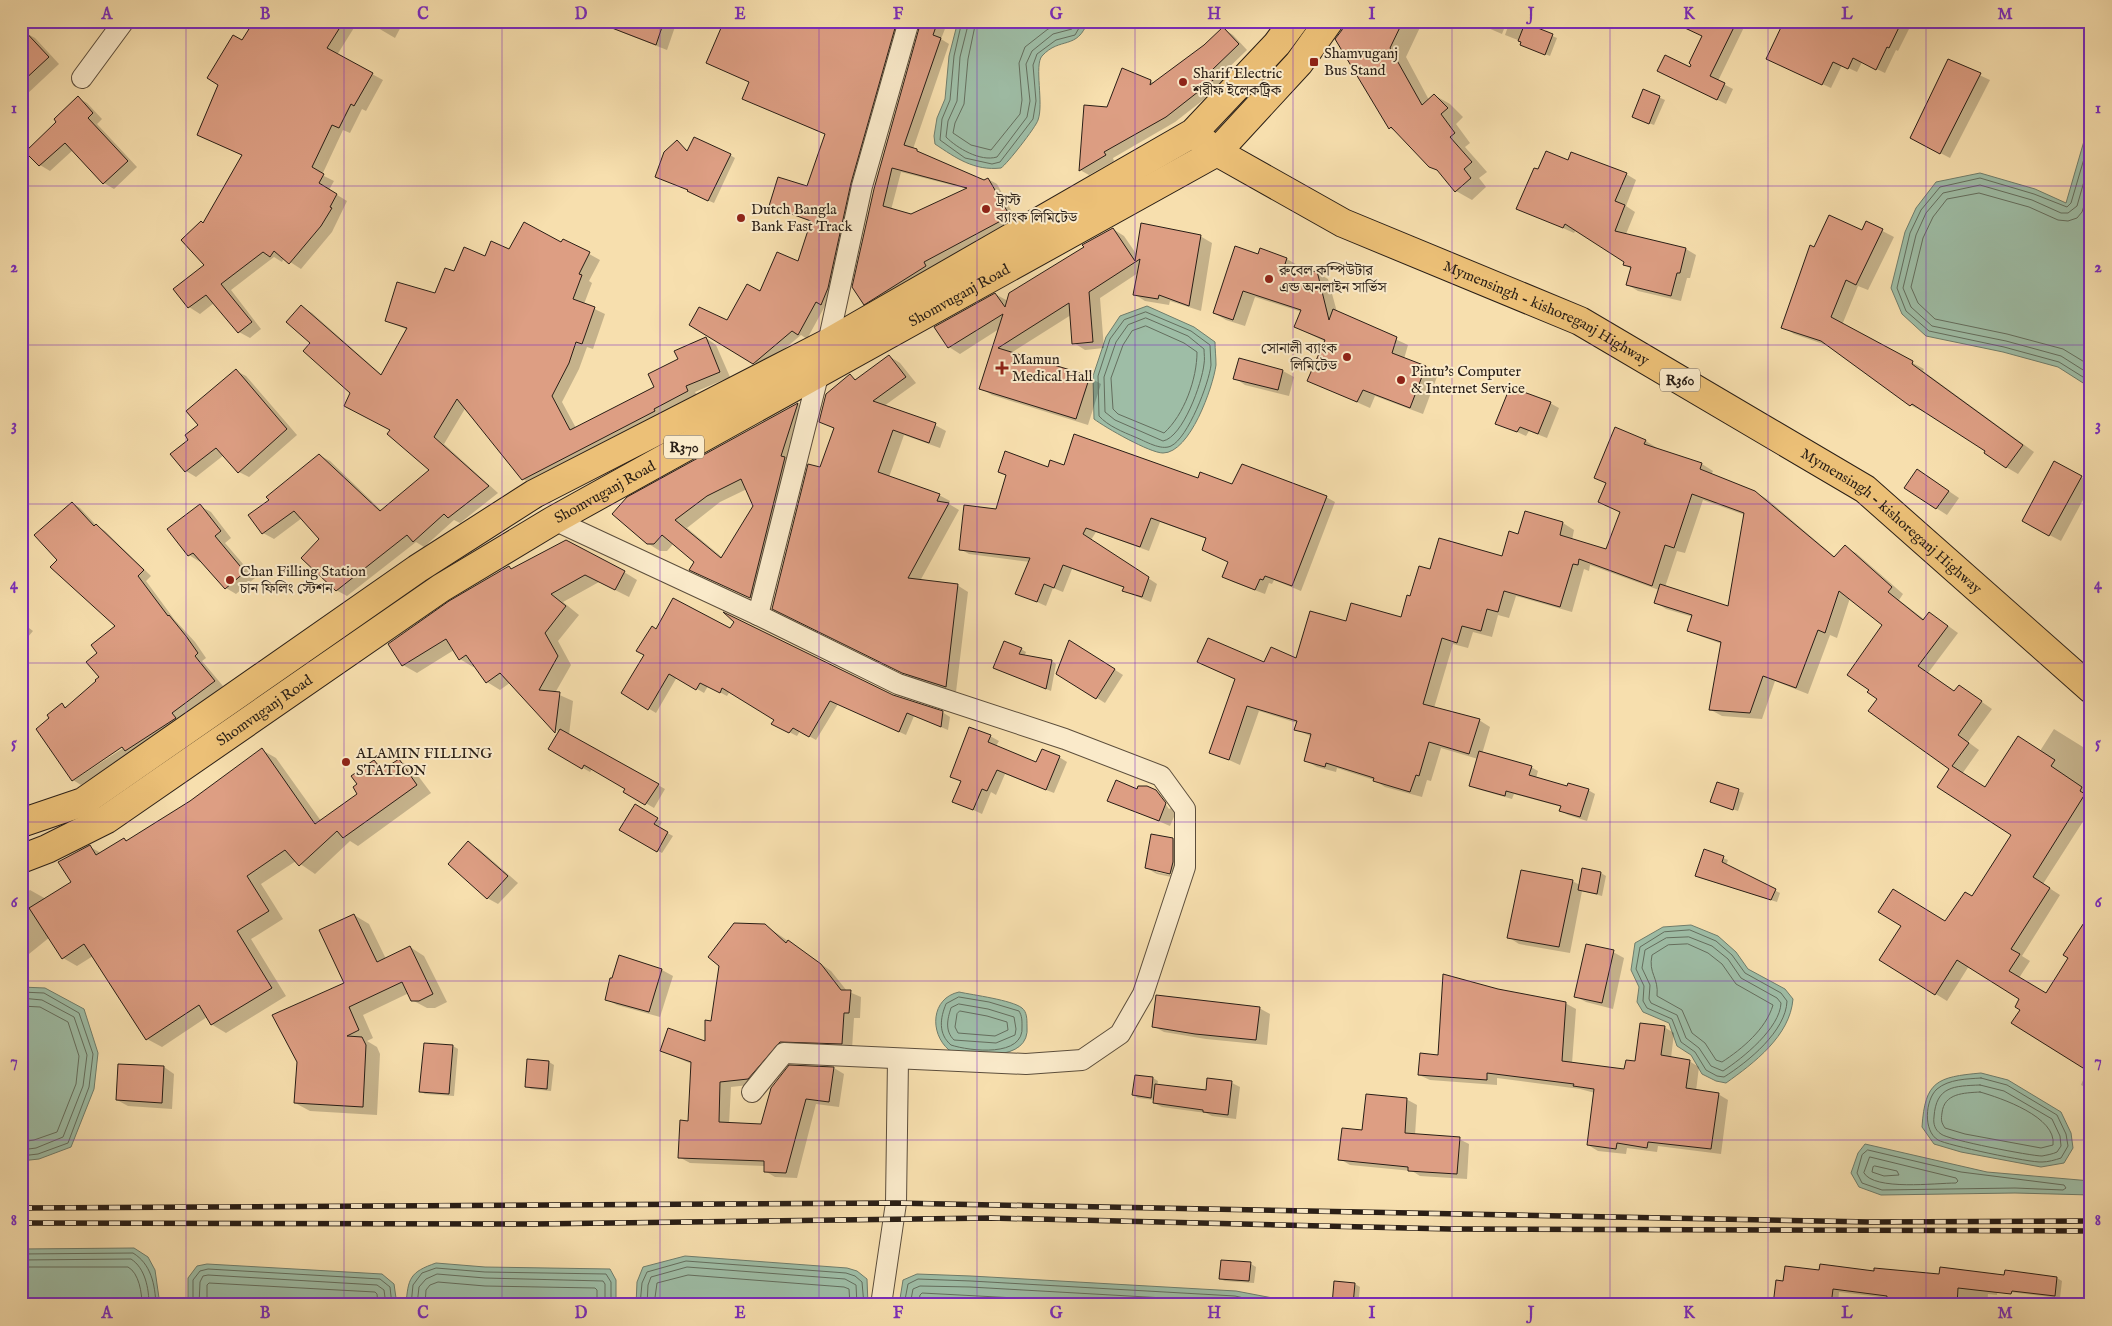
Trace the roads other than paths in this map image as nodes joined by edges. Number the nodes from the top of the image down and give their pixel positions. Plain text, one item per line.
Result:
1 (124, 21) edge
2 (909, 21) edge
3 (1294, 21) edge
4 (1329, 21) edge
5 (82, 78) dead end
6 (1193, 133) junction
7 (1217, 152) junction
8 (828, 343) junction
9 (820, 372) junction
10 (554, 520) junction
11 (758, 615) junction
12 (2091, 689) edge
13 (21, 823) edge
14 (21, 859) edge
15 (898, 1059) junction
16 (752, 1092) dead end
17 (881, 1305) edge

1 - 5 street
2 - 8 street
3 - 6 main road, Shomvuganj Road / R370
4 - 7 main road, Shomvuganj Road / R370
6 - 7 main road
6 - 8 main road, Shomvuganj Road / R370
7 - 9 main road, Shomvuganj Road / R370
7 - 12 main road, Mymensingh - kishoreganj Highway / R360
8 - 13 main road, Shomvuganj Road / R370
9 - 10 main road, Shomvuganj Road / R370
9 - 11 street
10 - 11 street
10 - 14 main road, Shomvuganj Road / R370
11 - 15 street
15 - 16 street
15 - 17 street

